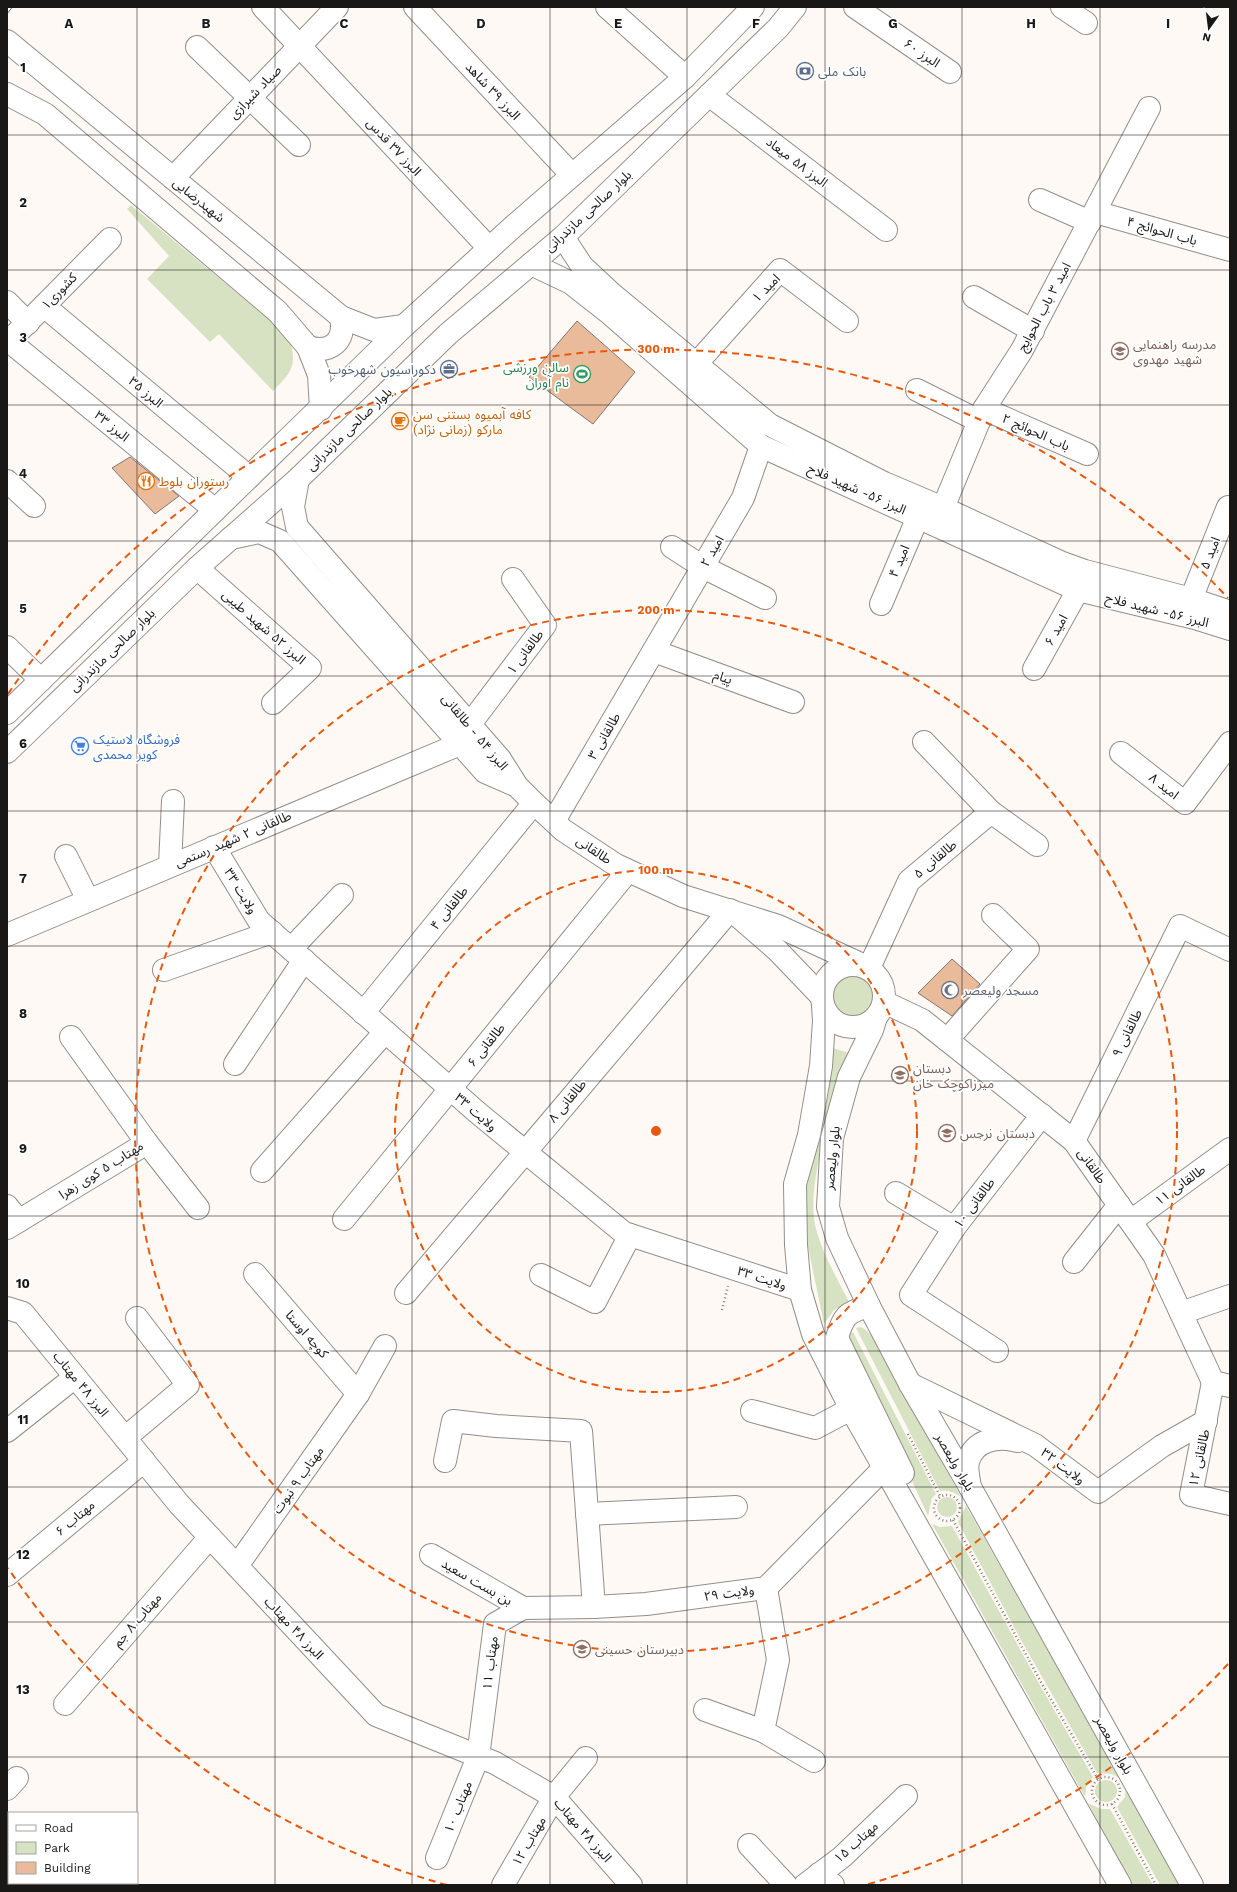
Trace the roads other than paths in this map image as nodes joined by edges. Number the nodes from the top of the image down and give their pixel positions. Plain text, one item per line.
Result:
1 (263, 7) edge
2 (337, 7) edge
3 (415, 7) edge
4 (607, 7) edge
5 (753, 7) edge
6 (794, 7) edge
7 (855, 7) edge
8 (1062, 7) edge
9 (1086, 23) dead end
10 (7, 41) edge
11 (299, 46) junction
12 (197, 47) dead end
13 (950, 72) dead end
14 (685, 77) junction
15 (65, 90) junction
16 (7, 94) edge
17 (709, 95) junction
18 (250, 96) junction
19 (1149, 108) dead end
20 (45, 114) junction
21 (299, 145) dead end
22 (572, 175) junction
23 (173, 178) junction
24 (1040, 200) dead end
25 (1092, 217) junction
26 (886, 230) dead end
27 (563, 237) junction
28 (110, 238) dead end
29 (489, 248) junction
30 (1230, 250) edge
31 (531, 264) junction
32 (974, 297) dead end
33 (7, 302) edge
34 (44, 306) junction
35 (341, 317) junction
36 (847, 320) dead end
37 (28, 322) junction
38 (404, 326) junction
39 (1033, 331) junction
40 (8, 342) edge
41 (308, 347) junction
42 (697, 363) junction
43 (917, 390) dead end
44 (321, 409) junction
45 (982, 415) junction
46 (762, 446) junction
47 (1087, 454) dead end
48 (249, 477) junction
49 (298, 479) junction
50 (7, 481) edge
51 (34, 506) dead end
52 (1228, 507) dead end
53 (944, 508) junction
54 (215, 510) junction
55 (918, 517) junction
56 (305, 536) junction
57 (231, 538) junction
58 (672, 547) dead end
59 (286, 548) junction
60 (703, 567) junction
61 (197, 568) junction
62 (513, 579) dead end
63 (1081, 581) junction
64 (765, 598) dead end
65 (1191, 600) junction
66 (881, 604) dead end
67 (1230, 612) edge
68 (1230, 629) edge
69 (7, 647) edge
70 (654, 651) junction
71 (1034, 669) dead end
72 (41, 680) junction
73 (793, 702) dead end
74 (273, 703) dead end
75 (7, 713) edge
76 (470, 724) junction
77 (924, 742) dead end
78 (1230, 743) edge
79 (460, 744) junction
80 (7, 752) edge
81 (1121, 753) dead end
82 (517, 786) junction
83 (173, 801) dead end
84 (534, 803) junction
85 (991, 812) junction
86 (554, 821) junction
87 (1037, 845) dead end
88 (214, 847) junction
89 (66, 856) dead end
90 (170, 866) junction
91 (628, 871) junction
92 (342, 895) dead end
93 (88, 900) junction
94 (730, 910) junction
95 (993, 915) dead end
96 (272, 932) junction
97 (7, 935) edge
98 (1230, 950) edge
99 (297, 955) junction
100 (869, 968) junction
101 (164, 970) dead end
102 (823, 1001) junction
103 (880, 1010) junction
104 (363, 1013) junction
105 (385, 1032) junction
106 (71, 1037) dead end
107 (947, 1040) junction
108 (235, 1064) dead end
109 (450, 1089) junction
110 (1042, 1115) junction
111 (1074, 1141) junction
112 (147, 1143) junction
113 (1230, 1150) edge
114 (524, 1152) junction
115 (262, 1171) dead end
116 (896, 1193) dead end
117 (198, 1208) dead end
118 (1125, 1213) junction
119 (11, 1218) edge
120 (344, 1219) dead end
121 (954, 1228) junction
122 (630, 1235) junction
123 (1074, 1262) dead end
124 (255, 1274) dead end
125 (541, 1275) dead end
126 (800, 1290) junction
127 (406, 1293) dead end
128 (1230, 1296) edge
129 (869, 1306) junction
130 (7, 1308) edge
131 (1181, 1313) junction
132 (137, 1318) dead end
133 (385, 1346) dead end
134 (997, 1351) dead end
135 (75, 1377) junction
136 (910, 1384) junction
137 (1221, 1384) edge
138 (358, 1394) junction
139 (851, 1409) junction
140 (752, 1410) dead end
141 (1206, 1421) junction
142 (7, 1431) edge
143 (126, 1438) junction
144 (1035, 1445) junction
145 (144, 1461) junction
146 (445, 1461) dead end
147 (885, 1467) junction
148 (970, 1487) junction
149 (1230, 1504) edge
150 (736, 1507) dead end
151 (587, 1514) junction
152 (210, 1537) junction
153 (932, 1551) junction
154 (431, 1555) dead end
155 (237, 1566) junction
156 (7, 1575) edge
157 (766, 1588) junction
158 (594, 1607) junction
159 (522, 1608) junction
160 (65, 1704) dead end
161 (704, 1710) dead end
162 (763, 1731) junction
163 (478, 1757) junction
164 (586, 1758) dead end
165 (814, 1761) dead end
166 (906, 1796) dead end
167 (554, 1797) junction
168 (749, 1845) dead end
169 (437, 1858) dead end
170 (819, 1881) edge
171 (503, 1885) edge
172 (631, 1885) edge
173 (786, 1885) edge
174 (1120, 1885) edge
175 (1192, 1885) edge

1 - 11 street, البرز ۳۷ قدس
2 - 11 street, صیاد شیرازی
3 - 22 street, البرز ۳۹ شاهد
4 - 14 street
5 - 14 street
6 - 17 street, بلوار صالحی مازندرانی
7 - 13 street, البرز ۶۰
8 - 9 street
10 - 15 street, شهیدرضایی
11 - 18 street, صیاد شیرازی
11 - 29 street, البرز ۳۷ قدس
12 - 18 street
14 - 22 street
15 - 20 street
15 - 23 street, شهیدرضایی
16 - 20 street
17 - 26 street, البرز ۵۸ میعاد
17 - 27 street, بلوار صالحی مازندرانی
18 - 21 street
18 - 23 street, صیاد شیرازی
19 - 25 street, امید ۳ باب الحوایج
20 - 41 street
22 - 29 street
23 - 35 street, شهیدرضایی
24 - 25 street, باب الحوائج ۴
25 - 30 street, باب الحوائج ۴
25 - 39 street, امید ۳ باب الحوایج
27 - 31 street, بلوار صالحی مازندرانی
27 - 42 street, البرز ۵۶- شهید فلاح
28 - 34 street, کشوری۱
29 - 38 street
31 - 46 street, البرز ۵۶- شهید فلاح
31 - 49 street, بلوار صالحی مازندرانی
32 - 39 street
33 - 37 street
34 - 37 street, کشوری۱
34 - 48 street, البرز ۳۵
35 - 38 street, شهیدرضایی
35 - 41 street
36 - 42 street, امید ۱
37 - 40 street, کشوری۱
38 - 44 street
39 - 45 street, امید ۳ باب الحوایج
40 - 54 street, البرز ۳۳
41 - 44 street
42 - 53 street, البرز ۵۶- شهید فلاح
43 - 45 street, باب الحوائج ۲
44 - 48 street
45 - 47 street, باب الحوائج ۲
45 - 53 street, امید ۳ باب الحوایج
46 - 55 street, البرز ۵۶- شهید فلاح
46 - 60 street, امید ۲
48 - 54 street
49 - 56 street, البرز ۵۴ - طالقانی
49 - 57 street, بلوار صالحی مازندرانی
50 - 51 street
52 - 65 street, امید ۵
53 - 63 street, البرز ۵۶- شهید فلاح
54 - 72 street
55 - 63 street, البرز ۵۶- شهید فلاح
55 - 66 street, امید ۴
56 - 59 street
56 - 76 street, البرز ۵۴ - طالقانی
57 - 59 street, البرز ۵۴ - طالقانی
57 - 61 street, بلوار صالحی مازندرانی
58 - 60 street
59 - 79 street, البرز ۵۴ - طالقانی
60 - 64 street
60 - 70 street, امید ۲
61 - 74 street, البرز ۵۲ شهید طیبی
61 - 80 street, بلوار صالحی مازندرانی
62 - 76 street, طالقانی ۱
63 - 65 street, البرز ۵۶- شهید فلاح
63 - 68 street, البرز ۵۶- شهید فلاح
63 - 71 street, امید ۶
65 - 67 street, البرز ۵۶- شهید فلاح
69 - 72 street
70 - 73 street, پیام
70 - 86 street, طالقانی ۳
72 - 75 street
76 - 82 street, البرز ۵۴ - طالقانی
77 - 85 street
78 - 81 street, امید ۸
79 - 82 street, البرز ۵۴ - طالقانی
79 - 88 street, طالقانی ۲ شهید رستمی
82 - 84 street, طالقانی
83 - 90 street
84 - 86 street, طالقانی
84 - 104 street, طالقانی ۴
85 - 87 street
85 - 100 street, طالقانی ۵
86 - 91 street, طالقانی
88 - 90 street, طالقانی ۲ شهید رستمی
88 - 96 street, ولایت ٣۳
89 - 93 street
90 - 93 street, طالقانی ۲ شهید رستمی
91 - 94 street, طالقانی
91 - 109 street, طالقانی ۶
92 - 99 street
93 - 97 street, طالقانی ۲ شهید رستمی
94 - 100 street, طالقانی
94 - 102 street, طالقانی
94 - 114 street, طالقانی ۸
95 - 107 street
96 - 99 street, ولایت ٣۳
96 - 101 street
98 - 111 street, طالقانی ۹
99 - 104 street, ولایت ٣۳
99 - 108 street
100 - 102 street
100 - 103 street
102 - 103 street
102 - 126 street, بلوار ولیعصر
103 - 107 street, طالقانی
103 - 129 street, بلوار ولیعصر
104 - 105 street, ولایت ٣۳
105 - 109 street, ولایت ٣۳
105 - 115 street
106 - 112 street, مهتاب ۵ کوی زهرا
107 - 110 street, طالقانی
109 - 114 street, ولایت ٣۳
109 - 120 street, طالقانی ۶
110 - 111 street, طالقانی
110 - 121 street, طالقانی ۱۰
111 - 118 street, طالقانی
112 - 117 street
112 - 119 street, مهتاب ۵ کوی زهرا
113 - 118 street, طالقانی ۱۱
114 - 122 street, ولایت ٣۳
114 - 127 street, طالقانی ۸
116 - 121 street
118 - 123 street, طالقانی ۱۱
118 - 131 street, طالقانی
121 - 134 street, طالقانی ۱۰
122 - 125 street
122 - 126 street, ولایت ٣۳
124 - 138 street, کوچه اوستا
126 - 139 street, بلوار ولیعصر
128 - 131 street
129 - 136 street, بلوار ولیعصر
129 - 153 street
130 - 135 street, البرز ۴۸ مهتاب
131 - 137 street, طالقانی
132 - 143 street
133 - 138 street, مهتاب ۹ نبوت
135 - 142 street
135 - 143 street, البرز ۴۸ مهتاب
136 - 144 street, ولایت ۳۲
136 - 148 street, بلوار ولیعصر
137 - 141 street, طالقانی ۱۲
138 - 155 street, مهتاب ۹ نبوت
139 - 140 street
139 - 147 street, بلوار ولیعصر
141 - 144 street, ولایت ۳۲
141 - 149 street, طالقانی ۱۲
143 - 145 street, البرز ۴۸ مهتاب
144 - 148 street
145 - 152 street, البرز ۴۸ مهتاب
145 - 156 street, مهتاب ۶
146 - 151 street
147 - 153 street, بلوار ولیعصر
147 - 157 street, ولایت ٢٩
148 - 175 street, بلوار ولیعصر
150 - 151 street
151 - 158 street
152 - 155 street, البرز ۴۸ مهتاب
152 - 160 street, مهتاب ۸ جم
153 - 174 street, بلوار ولیعصر
154 - 159 street, بن بست سعید
155 - 163 street, البرز ۴۸ مهتاب
157 - 158 street, ولایت ٢٩
157 - 162 street
158 - 159 street, مهتاب ۱۱
159 - 163 street, مهتاب ۱۱
161 - 162 street
162 - 165 street
163 - 167 street, البرز ۴۸ مهتاب
163 - 169 street, مهتاب ۱۰
164 - 167 street, مهتاب ۱۲
166 - 170 street, مهتاب ۱۵
167 - 171 street, مهتاب ۱۲
167 - 172 street, البرز ۴۸ مهتاب
168 - 173 street

